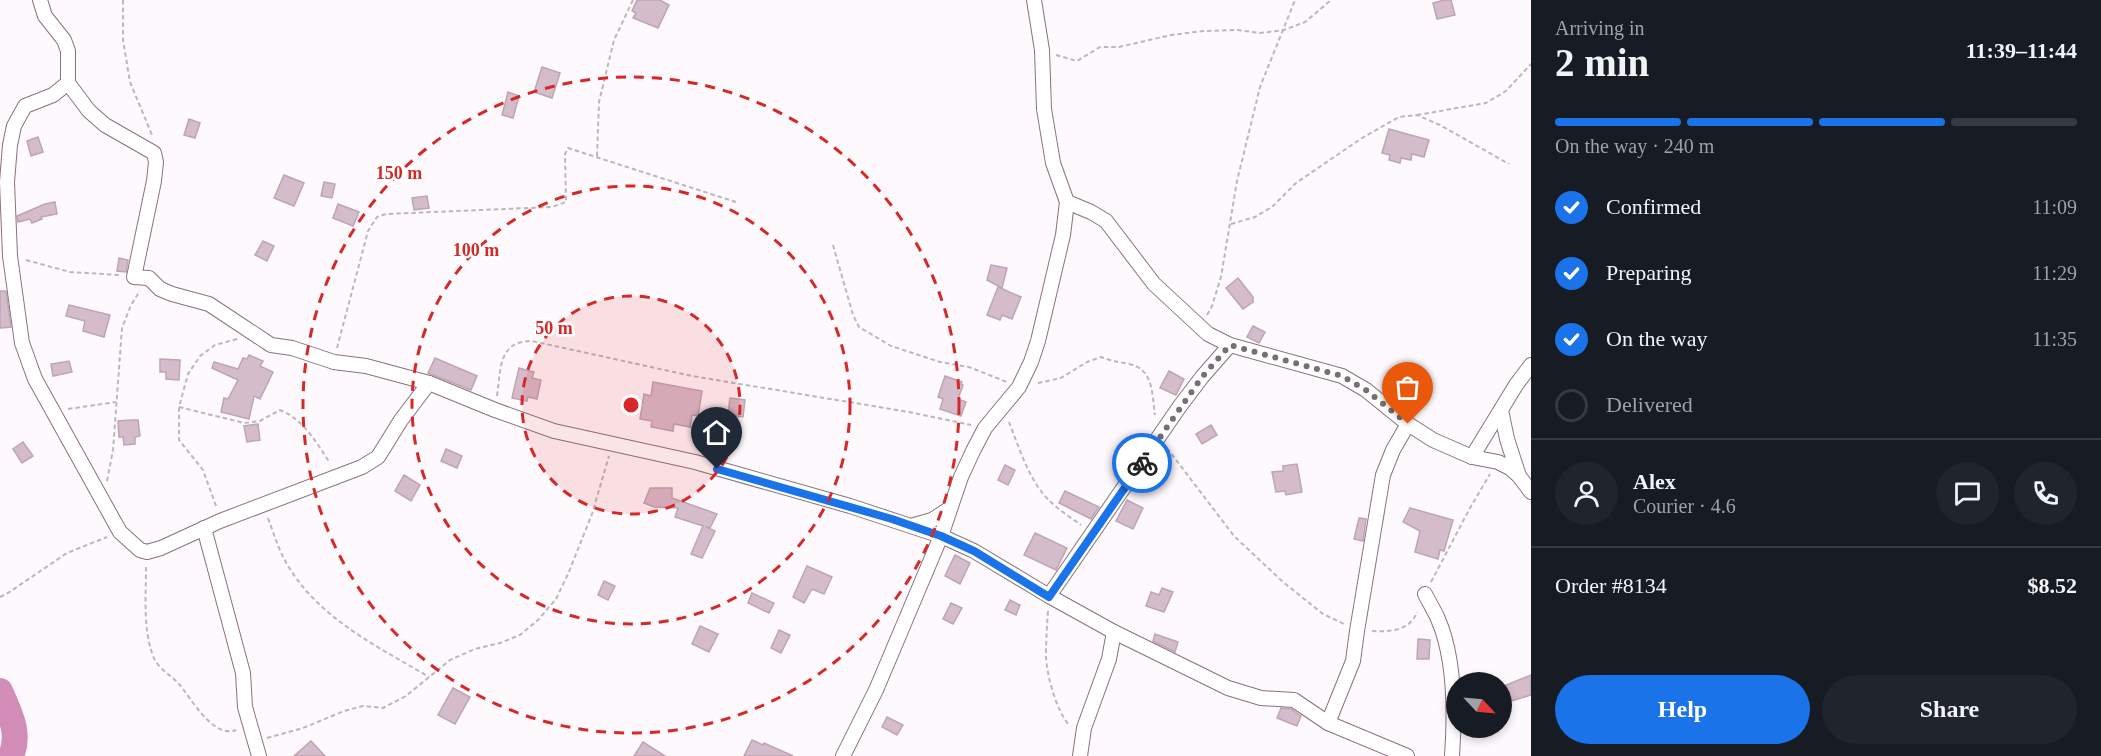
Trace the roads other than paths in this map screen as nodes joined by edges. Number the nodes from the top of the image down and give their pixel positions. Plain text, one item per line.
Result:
1 (40, 0) edge
2 (1034, 0) edge
3 (68, 84) junction
4 (1067, 202) junction
5 (1230, 345) junction
6 (1531, 365) edge
7 (429, 384) junction
8 (1501, 411) junction
9 (1408, 424) junction
10 (1472, 458) junction
11 (1519, 476) junction
12 (1531, 492) edge
13 (949, 509) junction
14 (914, 525) junction
15 (204, 528) junction
16 (941, 536) junction
17 (1425, 594) road end
18 (1049, 597) junction
19 (1114, 632) junction
20 (1328, 723) junction
21 (259, 756) edge
22 (843, 756) edge
23 (1080, 756) edge
24 (1407, 756) edge
25 (1452, 756) edge

1 - 3 street
2 - 4 street
3 - 7 street
3 - 15 street
4 - 5 street
4 - 13 street
5 - 9 street
5 - 18 street
6 - 8 street
7 - 14 street
7 - 15 street
8 - 10 street
8 - 11 street
9 - 10 street
9 - 20 street
10 - 11 street
11 - 12 street
13 - 14 street
13 - 16 street
14 - 16 street
15 - 21 street
16 - 18 street
16 - 22 street
17 - 25 street
18 - 19 street
19 - 20 street
19 - 23 street
20 - 24 street

